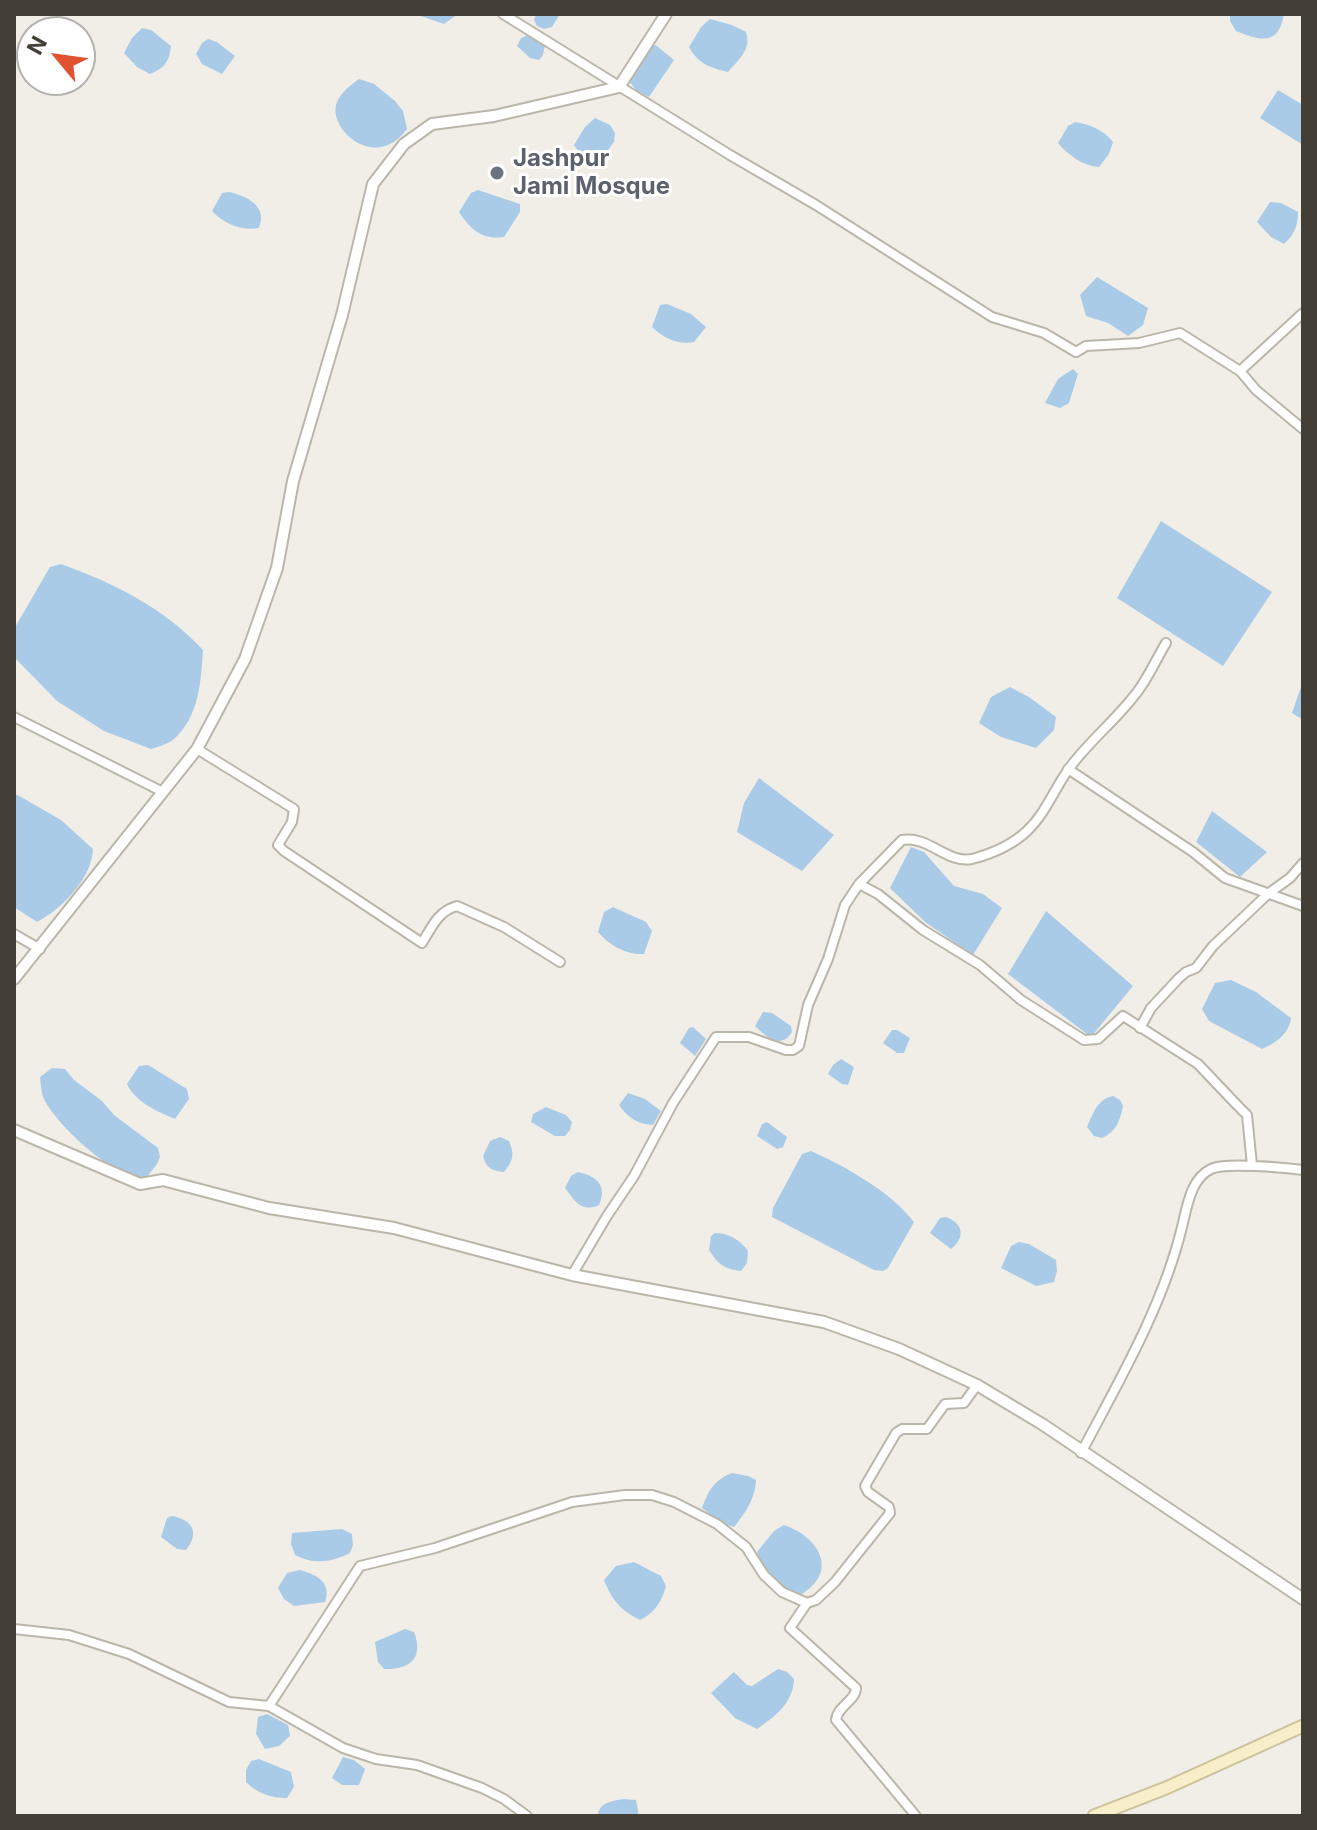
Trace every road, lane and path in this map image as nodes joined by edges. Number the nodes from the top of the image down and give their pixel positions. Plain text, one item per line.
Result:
1 (503, 14) edge
2 (666, 14) edge
3 (619, 87) junction
4 (1303, 313) edge
5 (1240, 371) junction
6 (1303, 429) edge
7 (1166, 643) dead end
8 (14, 717) edge
9 (197, 749) junction
10 (1068, 769) junction
11 (161, 791) junction
12 (1303, 863) edge
13 (859, 884) junction
14 (1269, 893) junction
15 (1303, 906) edge
16 (14, 934) edge
17 (40, 949) junction
18 (560, 962) dead end
19 (14, 979) edge
20 (1140, 1028) junction
21 (14, 1130) edge
22 (1252, 1165) junction
23 (1303, 1170) edge
24 (572, 1275) junction
25 (977, 1385) junction
26 (1081, 1453) junction
27 (1303, 1599) edge
28 (807, 1603) junction
29 (14, 1629) edge
30 (269, 1706) junction
31 (1303, 1726) edge
32 (527, 1816) edge
33 (916, 1816) edge
34 (1094, 1816) edge

1 - 3 street
2 - 3 street
3 - 5 street
3 - 9 street
4 - 5 street
5 - 6 street
7 - 10 street
8 - 11 street
9 - 11 street
9 - 18 street
10 - 13 street
10 - 14 street
11 - 17 street
12 - 14 street
13 - 20 street
13 - 24 street
14 - 15 street
14 - 20 street
16 - 17 street
17 - 19 street
20 - 22 street
21 - 24 street
22 - 23 street
22 - 26 street
24 - 25 street
25 - 26 street
25 - 28 street
26 - 27 street
28 - 30 street
28 - 33 street
29 - 30 street
30 - 32 street
31 - 34 main road

